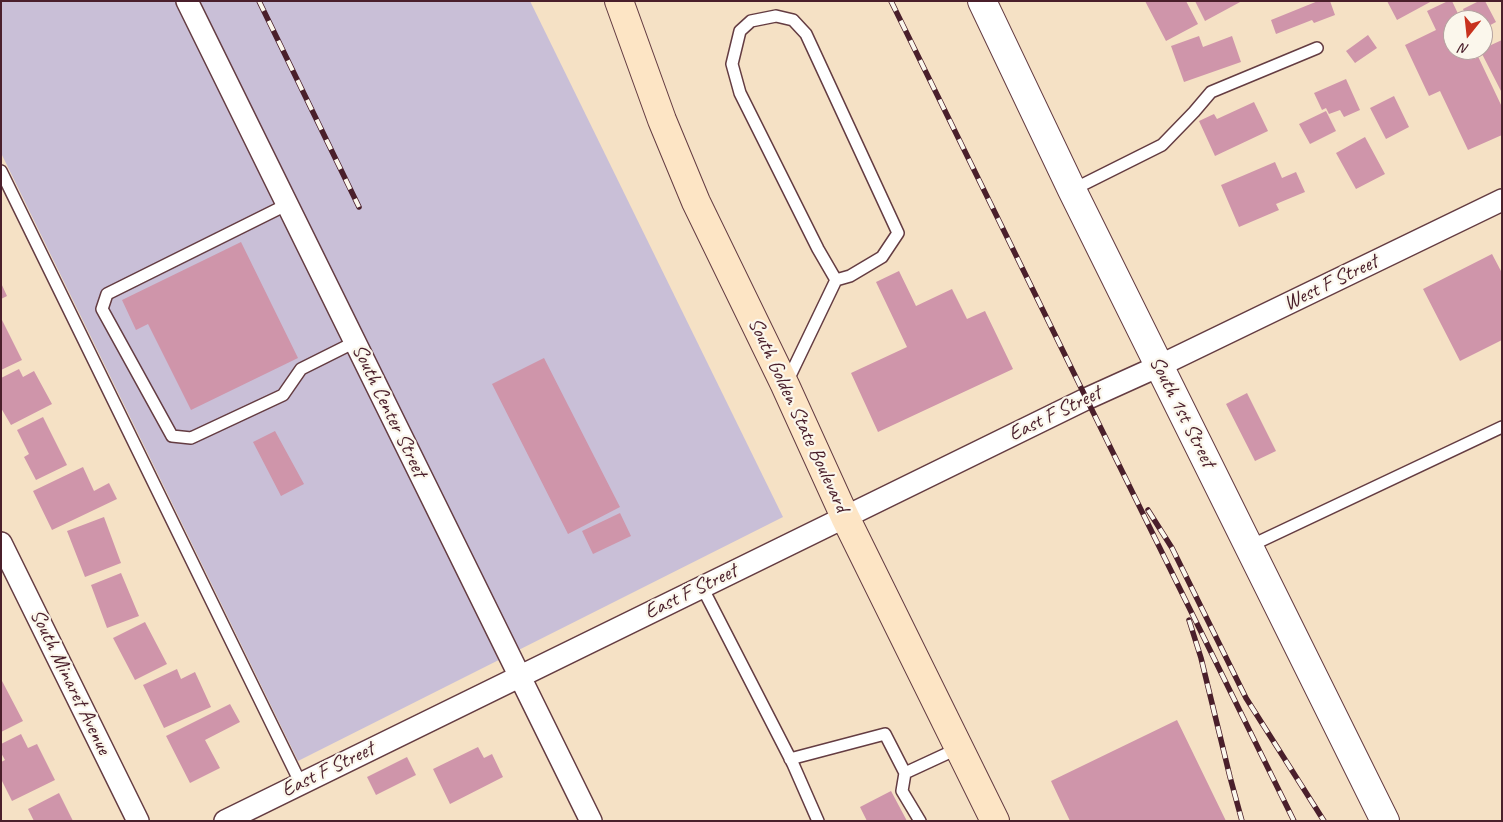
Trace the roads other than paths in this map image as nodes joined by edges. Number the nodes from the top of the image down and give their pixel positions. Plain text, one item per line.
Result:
1 (187, 1) edge
2 (619, 1) edge
3 (982, 1) edge
4 (1317, 48) dead end
5 (1, 171) edge
6 (1072, 190) junction
7 (1502, 200) edge
8 (288, 204) junction
9 (836, 280) junction
10 (355, 342) junction
11 (1159, 366) junction
12 (785, 385) junction
13 (1502, 427) edge
14 (845, 516) junction
15 (1, 543) edge
16 (1250, 546) junction
17 (702, 586) junction
18 (520, 676) junction
19 (959, 748) junction
20 (790, 758) junction
21 (905, 773) junction
22 (301, 784) junction
23 (138, 821) edge
24 (225, 821) edge
25 (591, 821) edge
26 (818, 821) edge
27 (920, 821) edge
28 (995, 821) edge
29 (1385, 821) edge

1 - 8 street, South Center Street
2 - 12 main road, South Golden State Boulevard
3 - 6 street, South 1st Street
4 - 6 lane
5 - 22 lane
6 - 11 street, South 1st Street
7 - 11 street, West F Street
8 - 10 street, South Center Street
8 - 10 lane
9 - 9 lane
9 - 12 lane
10 - 18 street, South Center Street
11 - 14 street, East F Street
11 - 16 street, South 1st Street
12 - 14 main road, South Golden State Boulevard
13 - 16 lane
14 - 17 street, East F Street
14 - 19 main road, South Golden State Boulevard
15 - 23 street, South Minaret Avenue
16 - 29 street, South 1st Street
17 - 18 street, East F Street
17 - 20 lane
18 - 22 street, East F Street
18 - 25 street, South Center Street
19 - 21 lane
19 - 28 main road, South Golden State Boulevard
20 - 21 lane
20 - 26 lane
21 - 27 lane
22 - 24 street, East F Street

